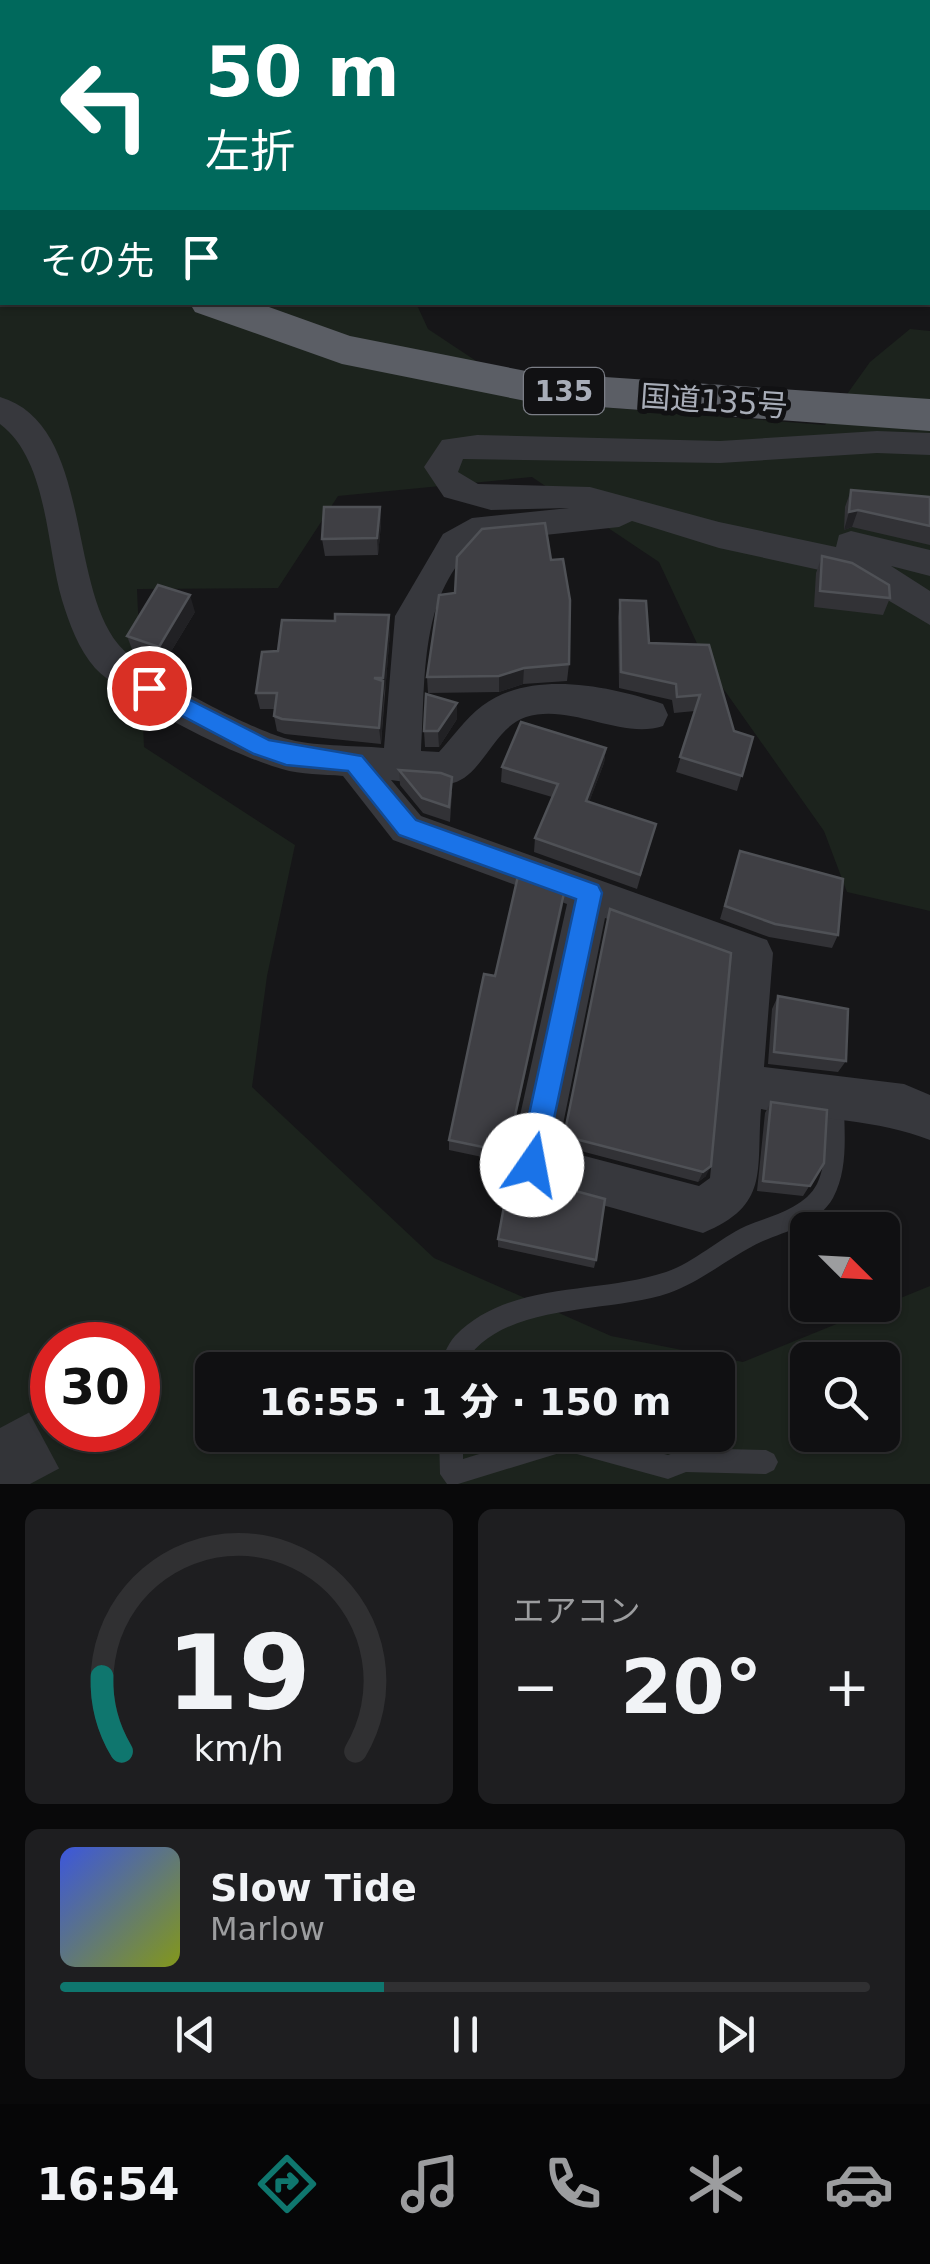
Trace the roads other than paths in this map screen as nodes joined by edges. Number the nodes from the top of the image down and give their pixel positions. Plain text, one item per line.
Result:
1 (218, 305) edge
2 (0, 408) edge
3 (930, 415) edge
4 (930, 444) edge
5 (646, 511) junction
6 (930, 563) edge
7 (930, 611) edge
8 (650, 715) dead end
9 (354, 762) junction
10 (401, 764) junction
11 (590, 893) junction
12 (740, 1084) junction
13 (834, 1100) junction
14 (930, 1118) edge
15 (457, 1352) edge
16 (451, 1452) edge
17 (526, 1452) edge
18 (611, 1452) edge
19 (766, 1462) dead end

1 - 3 highway, 国道135号 / 135
2 - 9 street
4 - 5 street
5 - 6 street
5 - 7 street
5 - 10 street
8 - 10 street
9 - 10 street
9 - 11 street
11 - 12 street
11 - 12 street
12 - 13 street
13 - 14 street
13 - 15 lane
16 - 17 lane
18 - 19 lane

